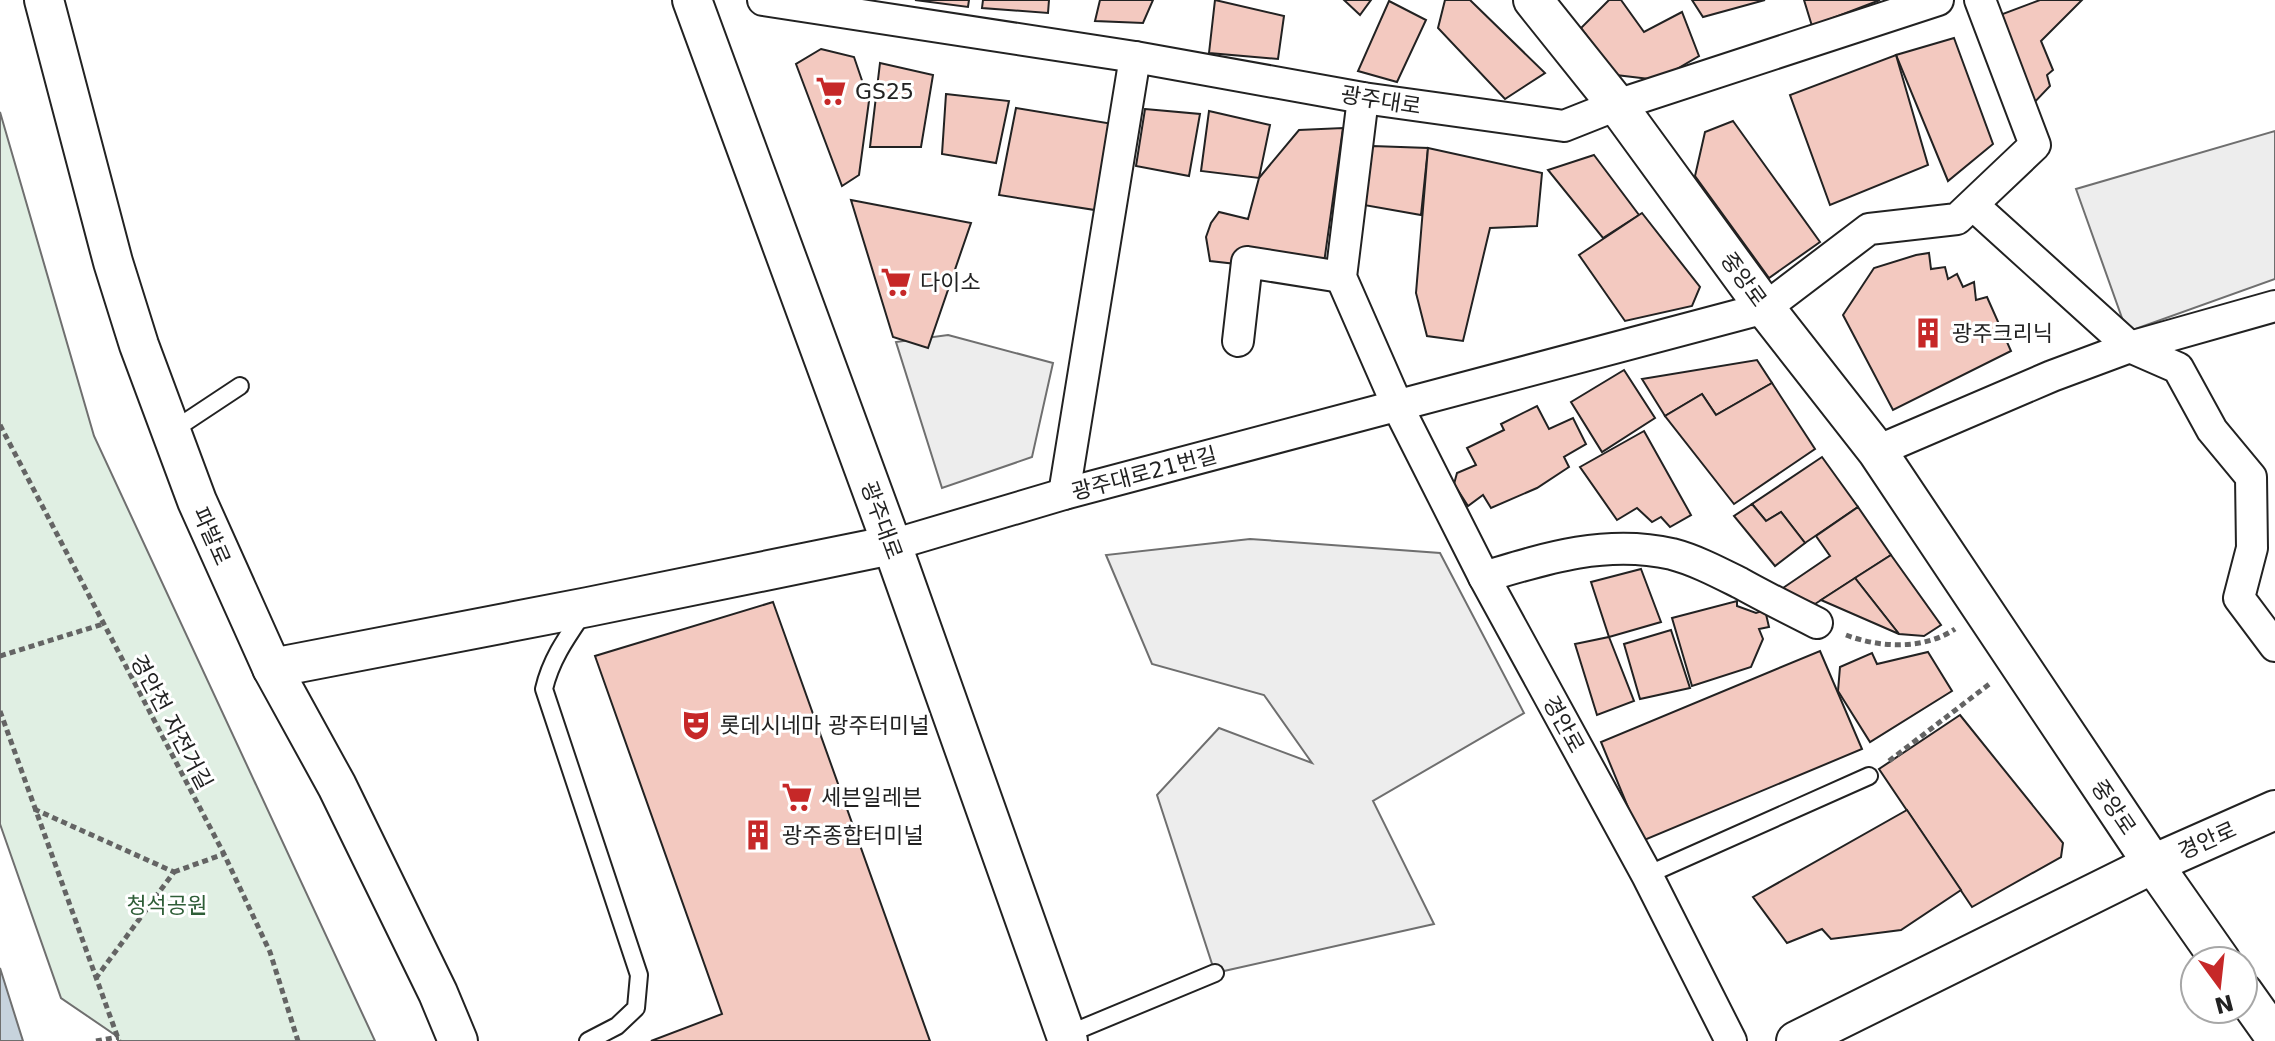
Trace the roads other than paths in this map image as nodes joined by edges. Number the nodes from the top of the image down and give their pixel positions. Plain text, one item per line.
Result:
1 (44, 0) edge
2 (692, 0) edge
3 (1533, 0) edge
4 (1938, 0) edge
5 (1980, 0) edge
6 (776, 1) edge
7 (1135, 57) junction
8 (1363, 98) junction
9 (1617, 105) junction
10 (1973, 205) junction
11 (1341, 277) junction
12 (2275, 306) edge
13 (1765, 308) junction
14 (1238, 341) dead end
15 (2130, 347) junction
16 (240, 386) dead end
17 (1398, 407) junction
18 (171, 432) junction
19 (1877, 451) junction
20 (1064, 494) junction
21 (892, 545) junction
22 (1484, 577) junction
23 (588, 607) junction
24 (1817, 623) road end
25 (2275, 646) edge
26 (272, 668) junction
27 (1869, 776) road end
28 (2275, 810) edge
29 (2153, 864) junction
30 (1647, 875) junction
31 (2210, 945) edge
32 (1215, 973) dead end
33 (2259, 1014) edge
34 (2275, 1037) edge
35 (1067, 1038) edge
36 (458, 1041) edge
37 (588, 1041) edge
38 (1731, 1041) edge
39 (1796, 1041) edge

1 - 18 street, 파발로
2 - 21 street, 광주대로
3 - 9 street, 중앙로
4 - 9 street
5 - 10 street
6 - 7 street, 광주대로
7 - 8 street, 광주대로
7 - 20 street
8 - 9 street, 광주대로
8 - 11 street
9 - 13 street, 중앙로
10 - 13 street
10 - 15 street
11 - 14 street
11 - 17 street
12 - 15 street
13 - 17 street, 광주대로21번길
13 - 19 street, 중앙로
15 - 19 street
15 - 25 street
16 - 18 lane
17 - 20 street, 광주대로21번길
17 - 22 street, 경안로
18 - 26 street, 파발로
19 - 29 street, 중앙로
20 - 21 street, 광주대로21번길
21 - 23 street
21 - 35 street, 광주대로
22 - 24 street
22 - 30 street, 경안로
23 - 26 street
23 - 37 lane
26 - 36 street, 파발로
27 - 30 lane
28 - 29 street, 경안로
29 - 31 street, 중앙로
29 - 39 street, 경안로
30 - 38 street, 경안로
32 - 35 lane
33 - 34 street

